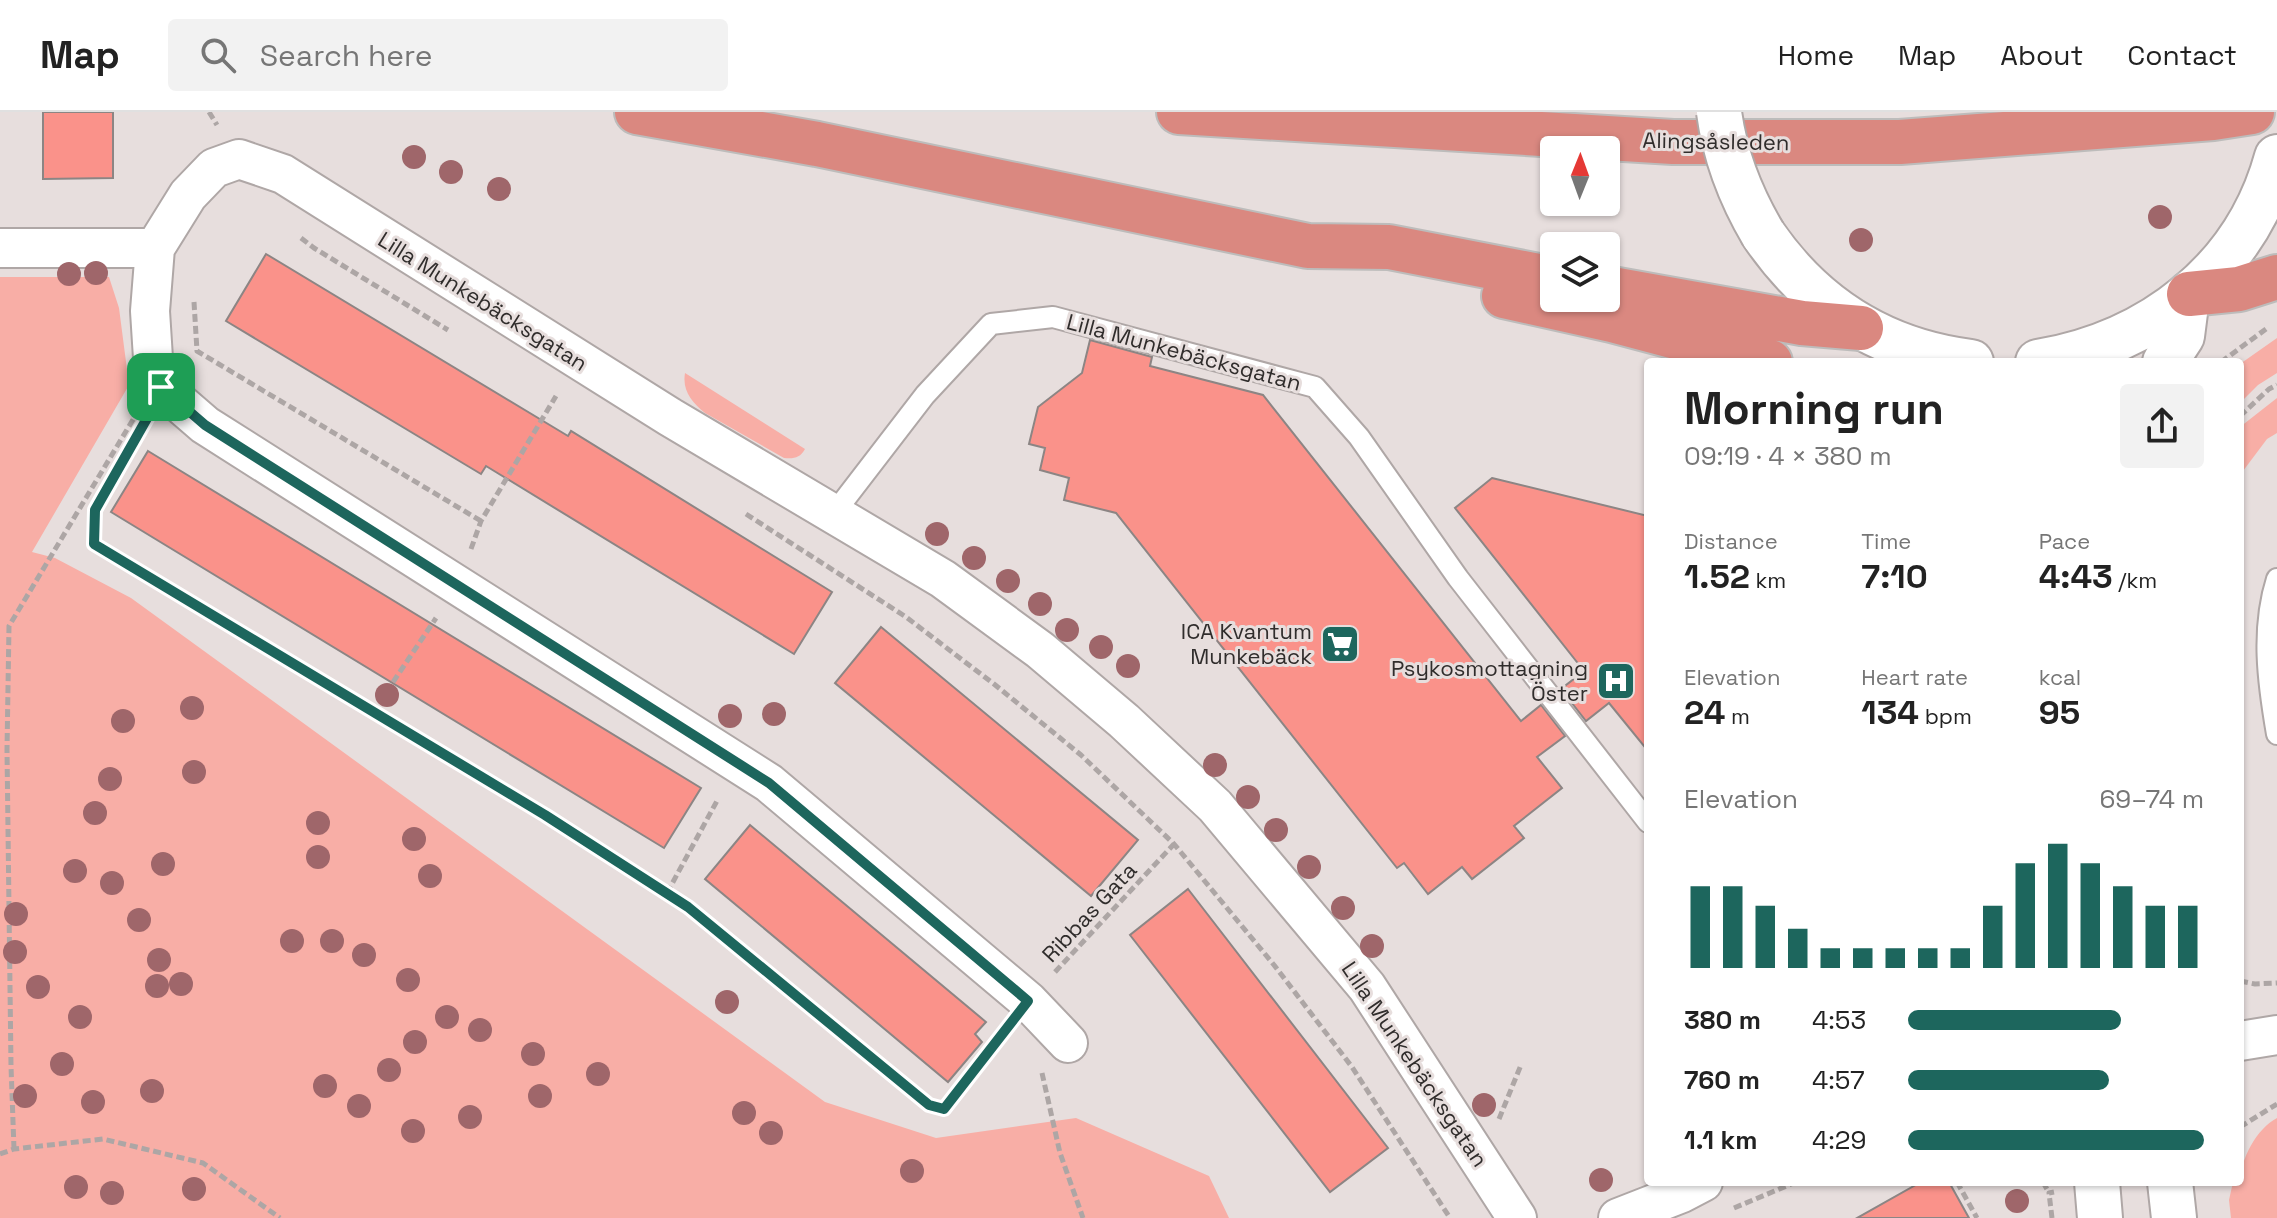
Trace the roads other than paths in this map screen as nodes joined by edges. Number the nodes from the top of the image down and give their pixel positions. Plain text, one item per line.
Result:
1 (637, 112) edge
2 (1179, 112) edge
3 (1719, 112) edge
4 (2252, 112) edge
5 (2275, 163) edge
6 (1308, 246) junction
7 (0, 248) edge
8 (155, 248) junction
9 (1540, 276) edge
10 (2277, 277) edge
11 (1620, 290) edge
12 (2188, 296) junction
13 (1875, 342) edge
14 (1755, 358) edge
15 (1949, 358) edge
16 (2058, 358) edge
17 (2168, 358) edge
18 (835, 512) junction
19 (2277, 579) edge
20 (2277, 734) edge
21 (1644, 817) edge
22 (2277, 1035) edge
23 (2244, 1040) edge
24 (1068, 1043) dead end
25 (1695, 1186) edge
26 (2097, 1186) edge
27 (2170, 1186) edge
28 (1517, 1218) edge
29 (1618, 1218) edge
30 (2100, 1218) edge
31 (2174, 1218) edge

1 - 6 highway
2 - 4 highway, Alingsåsleden
3 - 13 street, bridge
5 - 12 street
6 - 9 highway
6 - 14 highway
7 - 8 street
8 - 18 street, Lilla Munkebäcksgatan
8 - 24 street
10 - 12 highway
11 - 13 highway
12 - 16 street
12 - 17 street
13 - 15 street
18 - 21 lane, Lilla Munkebäcksgatan
18 - 28 street, Lilla Munkebäcksgatan
19 - 20 lane
22 - 23 street
25 - 29 street
26 - 30 street
27 - 31 street

